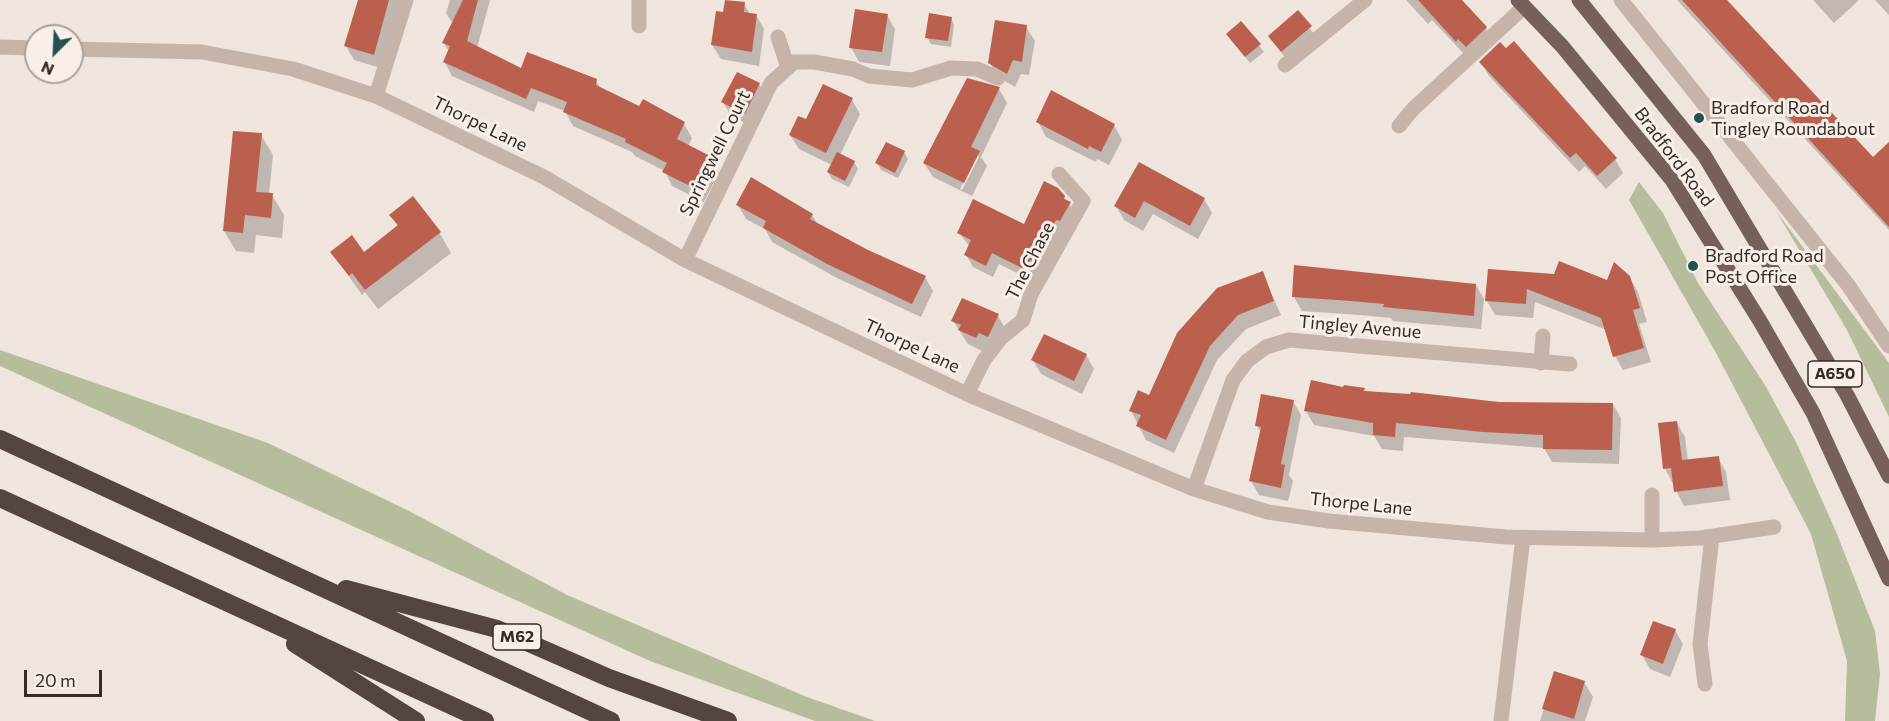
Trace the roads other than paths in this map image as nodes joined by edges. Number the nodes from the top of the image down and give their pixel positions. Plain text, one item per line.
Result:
1 (406, 0) edge
2 (639, 0) edge
3 (1365, 0) edge
4 (1579, 0) edge
5 (1621, 0) edge
6 (1521, 3) edge
7 (639, 26) dead end
8 (778, 37) dead end
9 (0, 47) edge
10 (24, 48) edge
11 (84, 49) edge
12 (1285, 65) dead end
13 (788, 68) junction
14 (998, 78) dead end
15 (376, 96) junction
16 (1399, 126) dead end
17 (1059, 174) dead end
18 (685, 260) junction
19 (1543, 336) dead end
20 (1889, 346) edge
21 (1542, 363) junction
22 (1570, 364) dead end
23 (967, 394) junction
24 (0, 439) edge
25 (1889, 476) edge
26 (1194, 489) junction
27 (1652, 495) dead end
28 (0, 498) edge
29 (1774, 527) dead end
30 (1713, 536) junction
31 (1523, 538) junction
32 (1652, 540) junction
33 (298, 576) junction
34 (1889, 579) edge
35 (238, 608) junction
36 (1705, 684) dead end
37 (416, 721) edge
38 (485, 721) edge
39 (611, 721) edge
40 (728, 721) edge
41 (1501, 721) edge

1 - 15 street
2 - 7 street
3 - 12 street
4 - 25 main road, Bradford Road / A650
5 - 20 street
6 - 16 street
6 - 34 main road, Bradford Road / A650
8 - 13 street
9 - 10 street
11 - 15 street, Thorpe Lane
13 - 14 street
13 - 18 street, Springwell Court
15 - 18 street, Thorpe Lane
17 - 23 street, The Chase
18 - 23 street, Thorpe Lane
19 - 21 street
21 - 22 street, Tingley Avenue
21 - 26 street, Tingley Avenue
23 - 26 street, Thorpe Lane
24 - 33 highway, M62
26 - 31 street, Thorpe Lane
27 - 32 street
28 - 35 highway
29 - 30 street, Thorpe Lane
30 - 32 street, Thorpe Lane
30 - 36 street
31 - 32 street, Thorpe Lane
31 - 41 street
33 - 39 highway, M62
33 - 40 highway, M62
35 - 37 highway
35 - 38 highway

